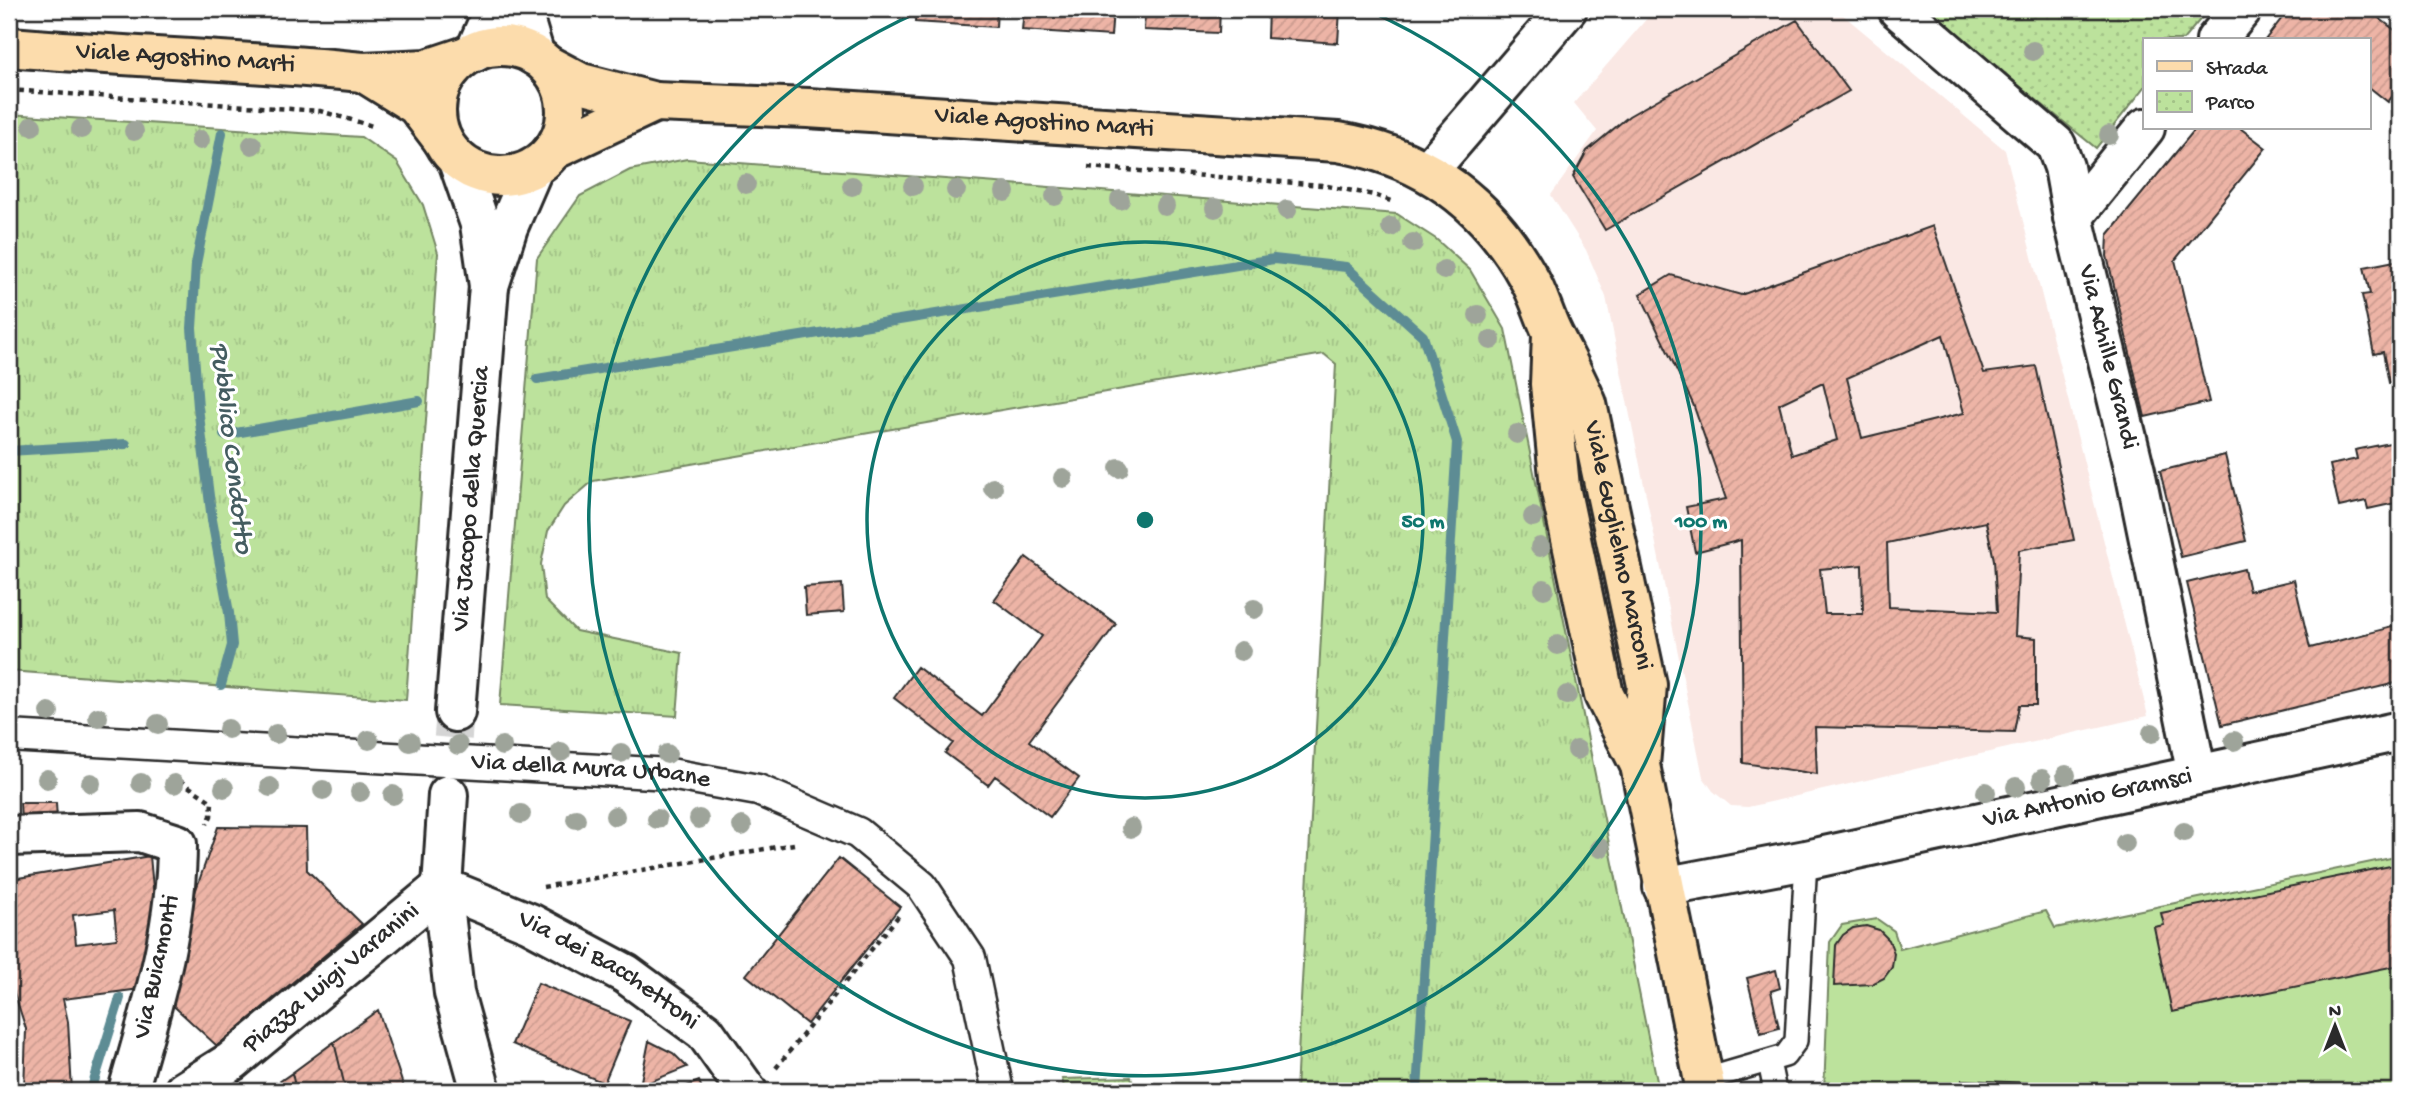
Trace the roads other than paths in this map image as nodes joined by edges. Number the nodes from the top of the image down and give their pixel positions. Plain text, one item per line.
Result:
1 (494, 9) edge
2 (521, 9) edge
3 (1567, 9) edge
4 (1898, 9) edge
5 (2242, 9) edge
6 (2218, 38) edge
7 (9, 47) edge
8 (469, 55) junction
9 (541, 60) junction
10 (363, 72) junction
11 (655, 102) junction
12 (2143, 130) edge
13 (450, 151) junction
14 (543, 159) junction
15 (1428, 171) junction
16 (2073, 217) junction
17 (489, 286) junction
18 (455, 712) tunnel mouth
19 (2400, 731) edge
20 (9, 736) edge
21 (2197, 775) junction
22 (448, 795) tunnel mouth
23 (9, 836) edge
24 (1790, 863) junction
25 (442, 887) junction
26 (1663, 887) junction
27 (1769, 1062) junction
28 (761, 1080) edge
29 (1705, 1086) edge
30 (128, 1091) edge
31 (184, 1091) edge
32 (481, 1091) edge
33 (998, 1091) edge
34 (1775, 1091) edge

1 - 8 street
2 - 9 street
3 - 15 street
4 - 16 street, Via Achille Grandi
5 - 6 street
7 - 10 main road, Viale Agostino Marti
8 - 9 main road
8 - 10 main road, Viale Agostino Marti
8 - 13 main road
9 - 11 main road, Viale Agostino Marti
9 - 14 main road
10 - 13 main road, Viale Agostino Marti
11 - 14 main road, Viale Agostino Marti
11 - 15 main road, Viale Agostino Marti
12 - 16 street
13 - 14 main road
13 - 17 street, Via Jacopo della Quercia
14 - 17 street, Via Jacopo della Quercia
15 - 26 main road, Viale Guglielmo Marconi
16 - 21 street, Via Achille Grandi
17 - 18 street, Via Jacopo della Quercia
19 - 21 street, Via Antonio Gramsci
20 - 33 street, Via della Mura Urbane
21 - 24 street, Via Antonio Gramsci
22 - 25 street
23 - 30 street, Via Buiamonti
24 - 26 street, Via Antonio Gramsci
24 - 27 lane
25 - 28 street, Via dei Bacchettoni
25 - 31 street, Piazza Luigi Varanini
25 - 32 street
26 - 29 main road, Viale Guglielmo Marconi
27 - 29 lane
27 - 34 lane

